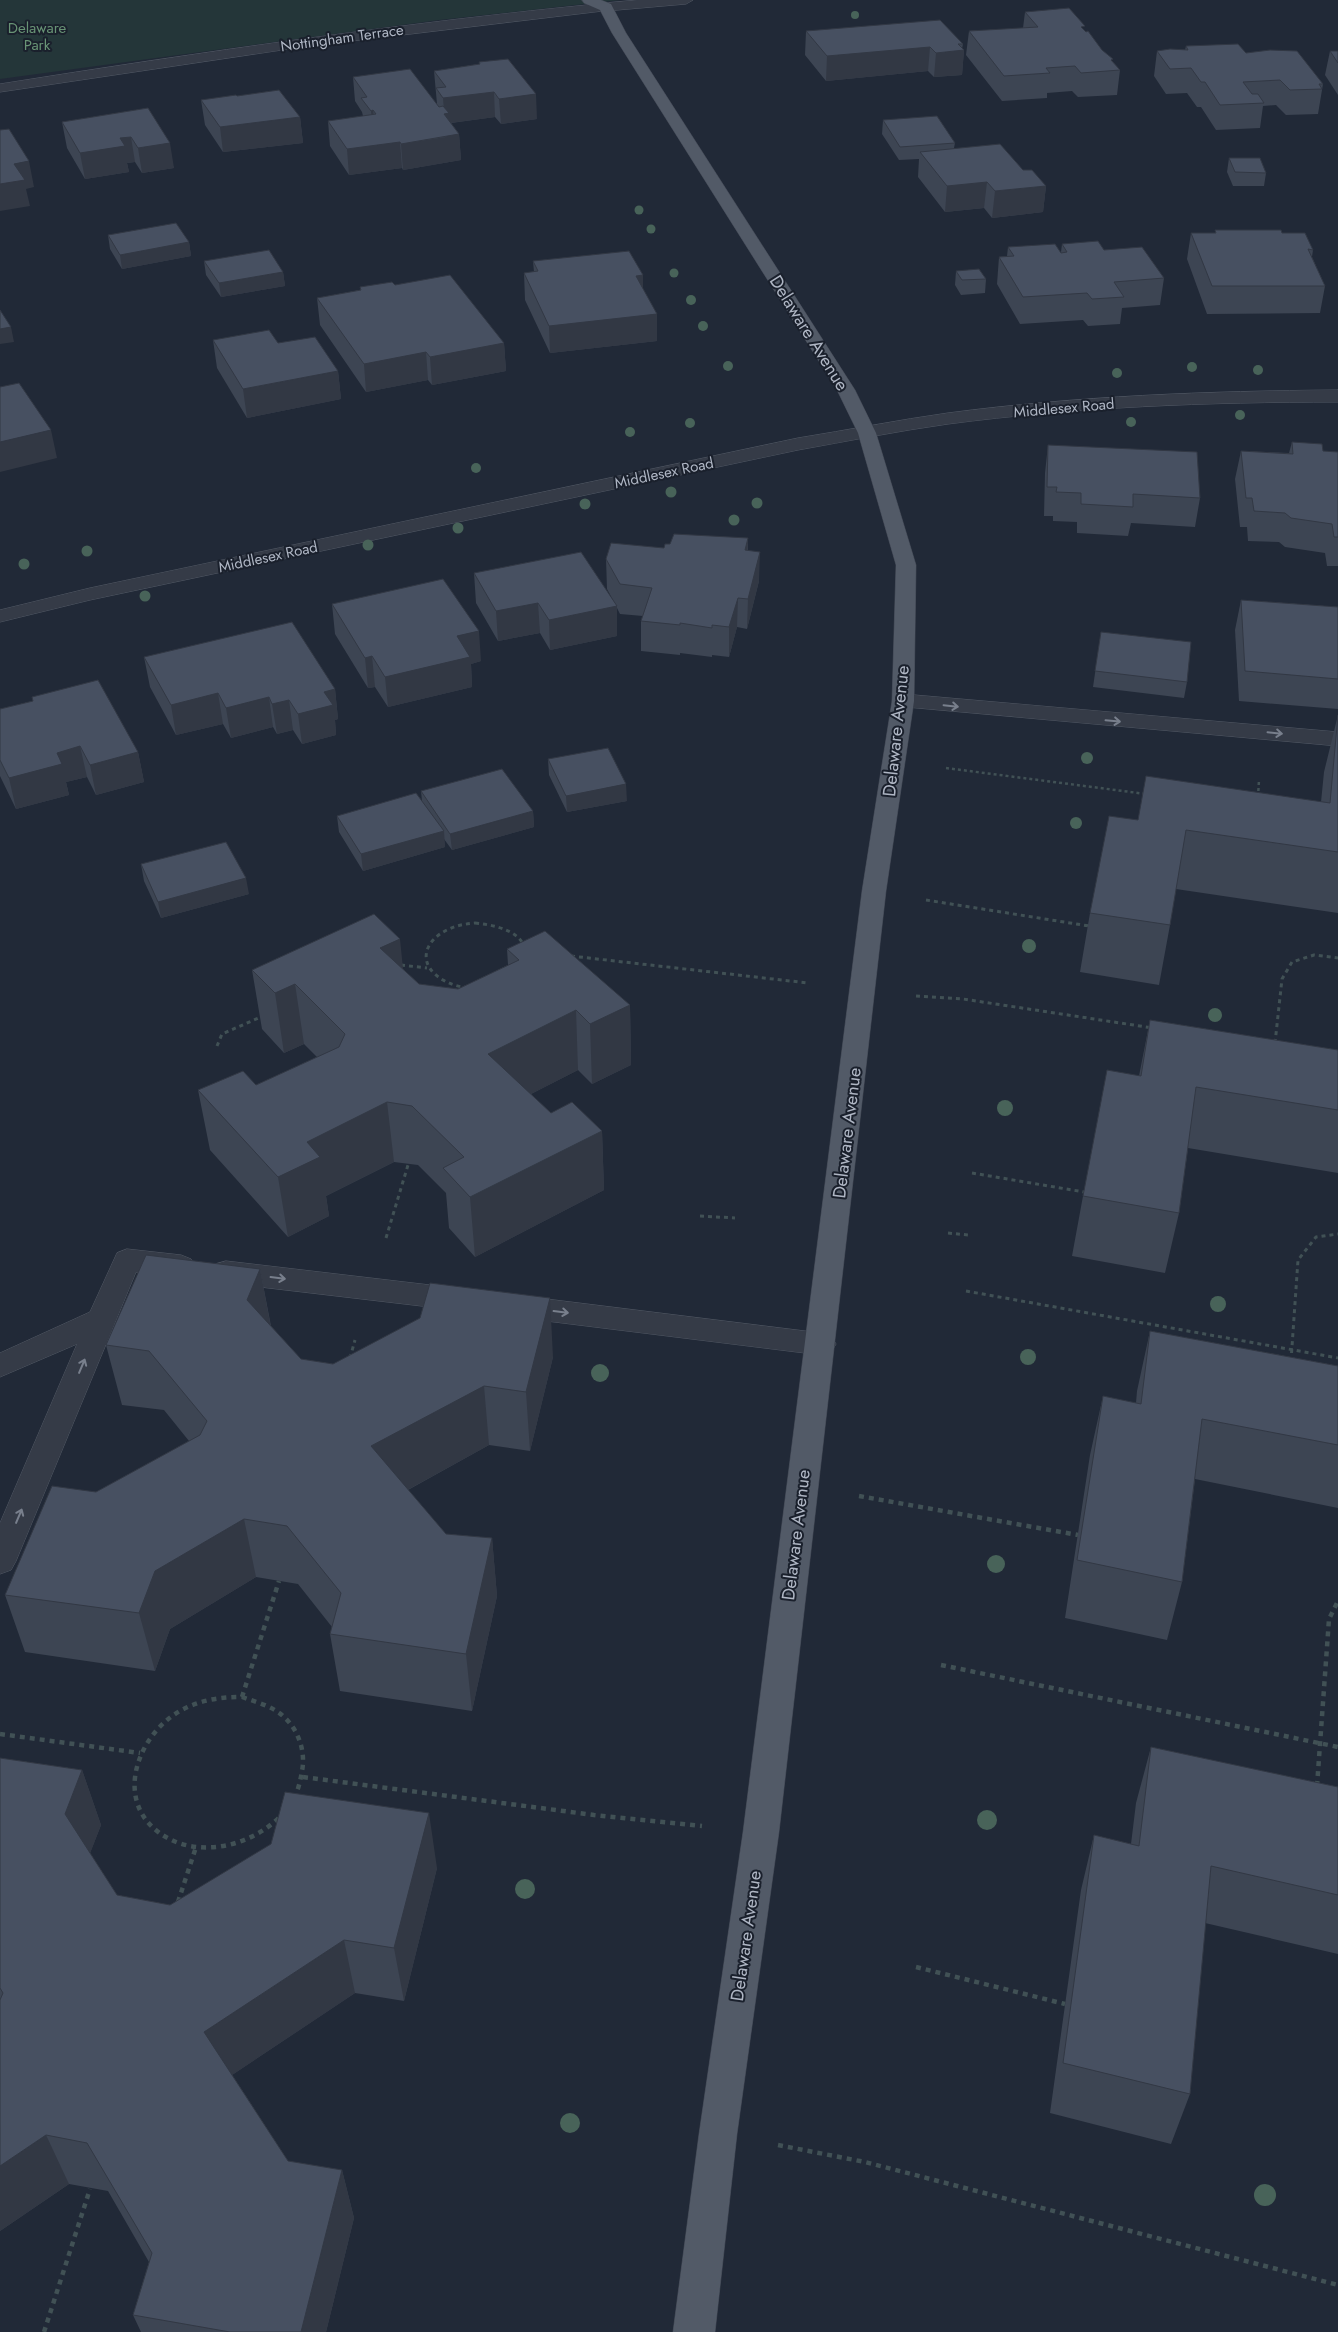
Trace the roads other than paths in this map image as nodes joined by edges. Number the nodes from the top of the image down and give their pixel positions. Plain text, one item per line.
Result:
1 (686, 0) edge
2 (603, 2) edge
3 (0, 88) edge
4 (1338, 396) edge
5 (867, 433) junction
6 (0, 616) edge
7 (903, 701) junction
8 (1338, 740) edge
9 (102, 1320) junction
10 (821, 1344) junction
11 (0, 1366) edge
12 (0, 1561) edge
13 (694, 2332) edge

1 - 2 street, Nottingham Terrace
2 - 3 street, Nottingham Terrace
2 - 5 main road, Delaware Avenue
4 - 5 street, Middlesex Road
5 - 6 street, Middlesex Road
5 - 7 main road, Delaware Avenue
7 -> 8 street
7 - 10 main road, Delaware Avenue
9 -> 10 street
9 - 11 street
12 -> 9 street
10 - 13 main road, Delaware Avenue

